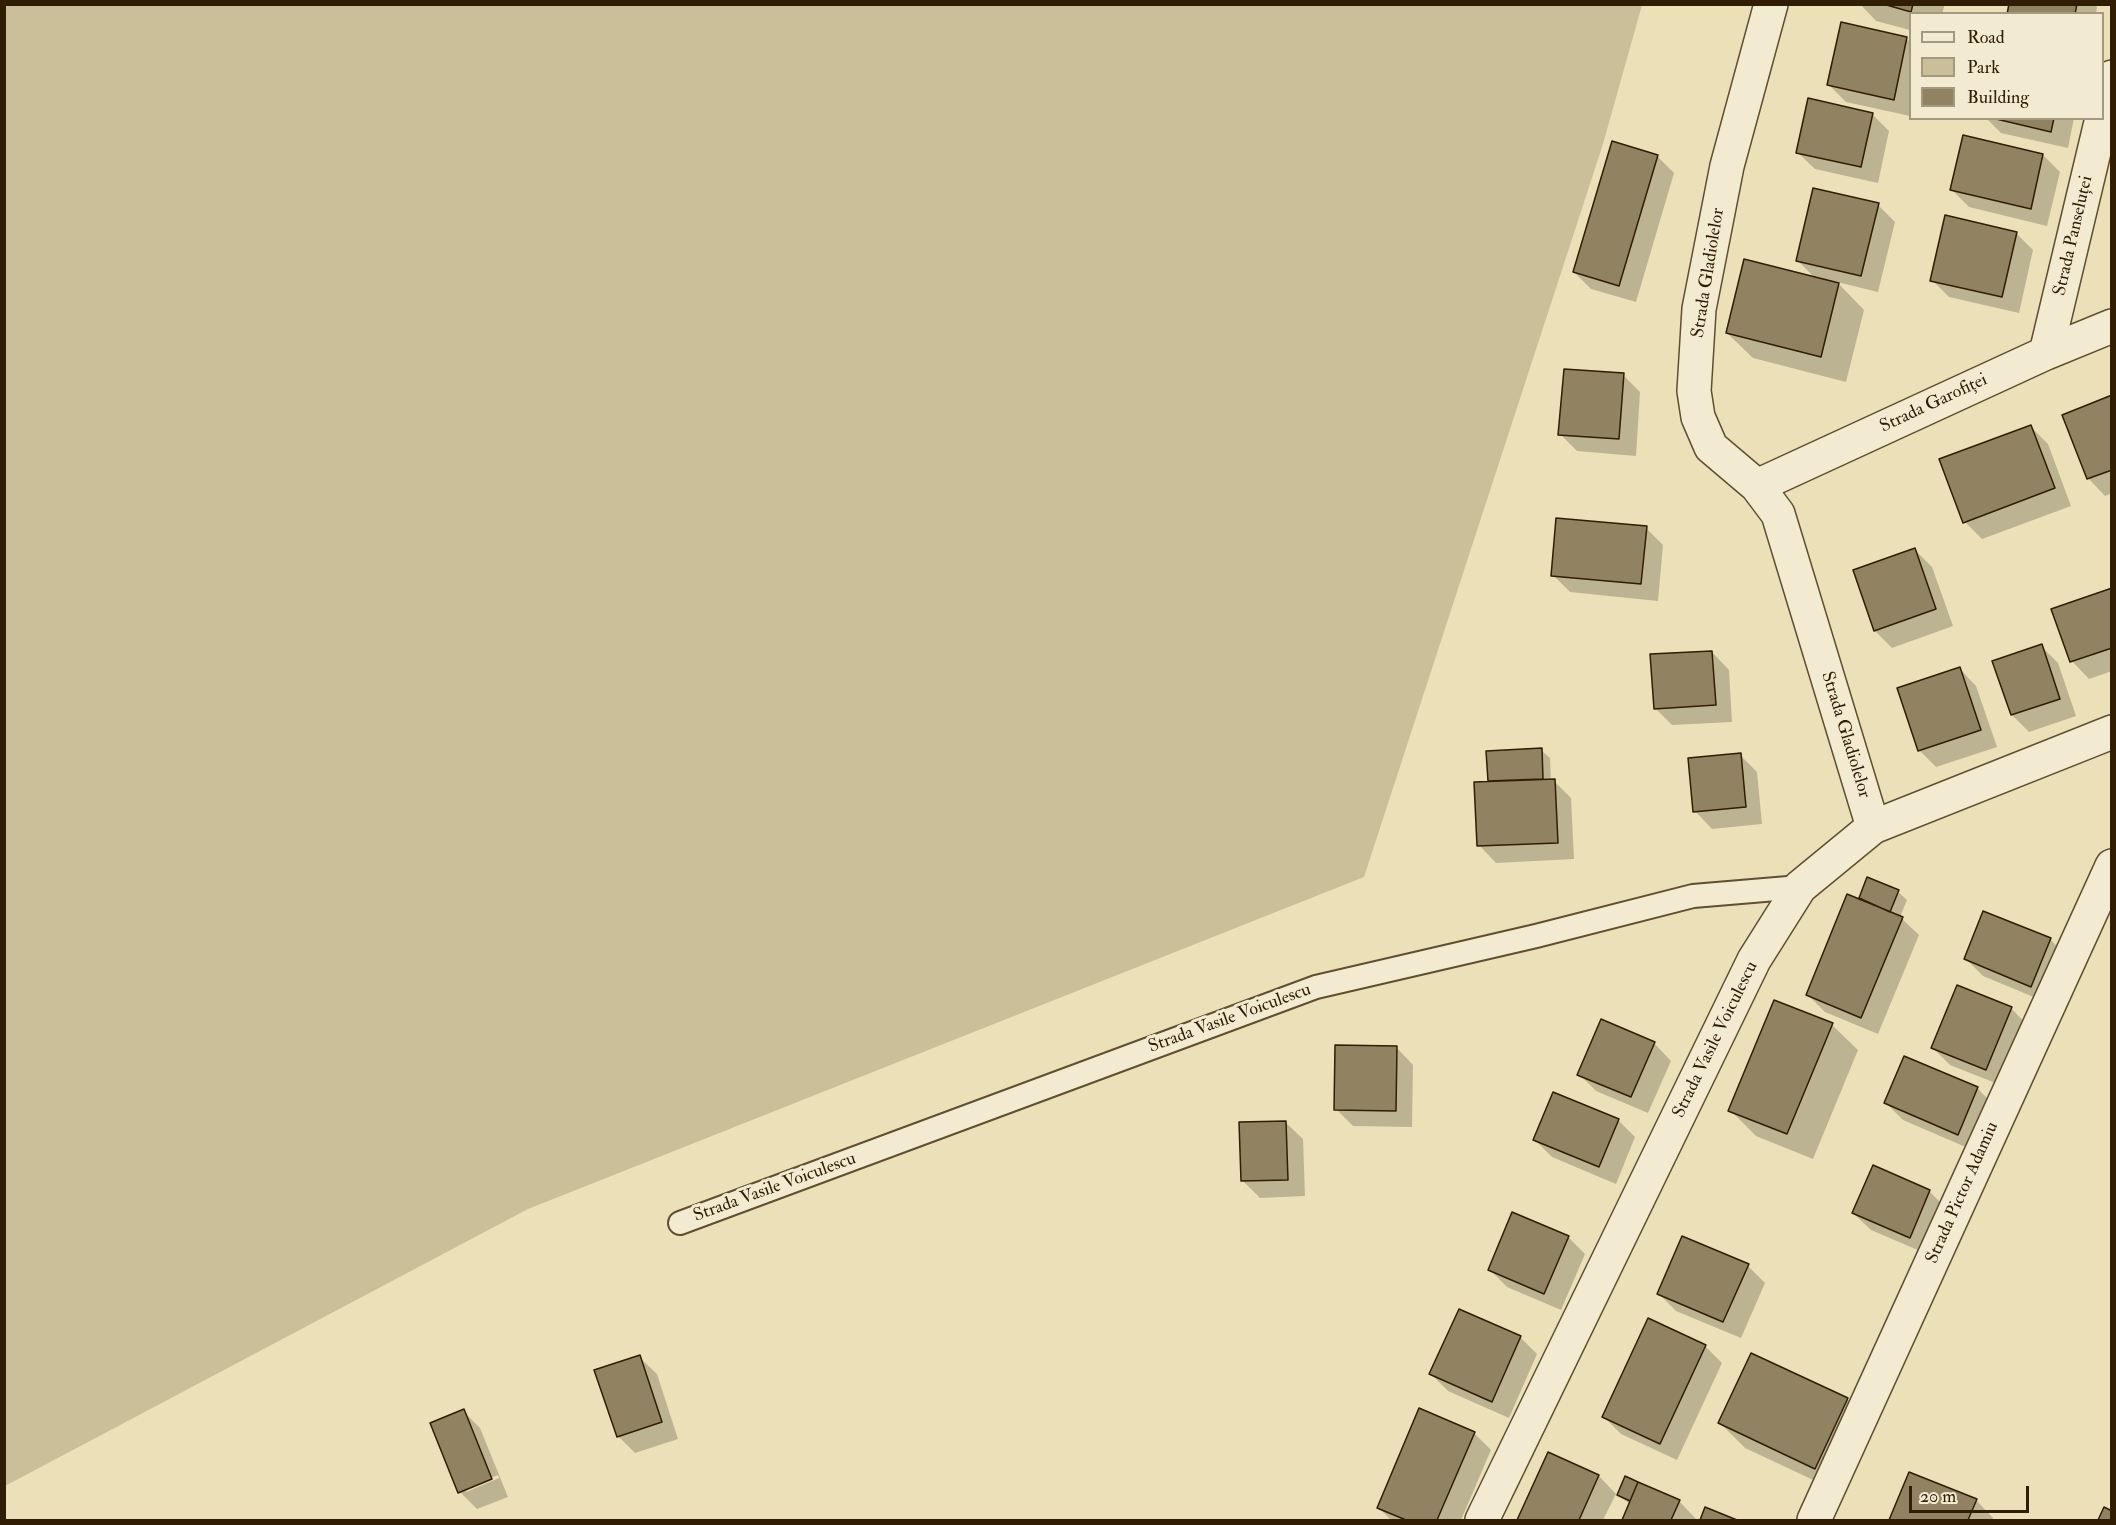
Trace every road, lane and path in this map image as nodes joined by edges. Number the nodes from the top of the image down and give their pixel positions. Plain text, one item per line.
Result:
1 (1771, 4) edge
2 (2112, 77) edge
3 (2104, 109) edge
4 (2101, 120) edge
5 (2112, 326) edge
6 (2046, 353) junction
7 (1757, 486) junction
8 (2112, 732) edge
9 (1873, 827) junction
10 (2112, 866) edge
11 (1800, 887) junction
12 (680, 1223) dead end
13 (1482, 1521) edge
14 (1814, 1521) edge

1 - 7 street, Strada Gladiolelor
2 - 3 street, Strada Panseluței
4 - 6 street, Strada Panseluței
5 - 6 street, Strada Garofiței
6 - 7 street, Strada Garofiței
7 - 9 street, Strada Gladiolelor
8 - 9 street, Strada Vasile Voiculescu
9 - 11 street, Strada Vasile Voiculescu
10 - 14 street, Strada Pictor Adamiu
11 - 12 lane, Strada Vasile Voiculescu
11 - 13 street, Strada Vasile Voiculescu

